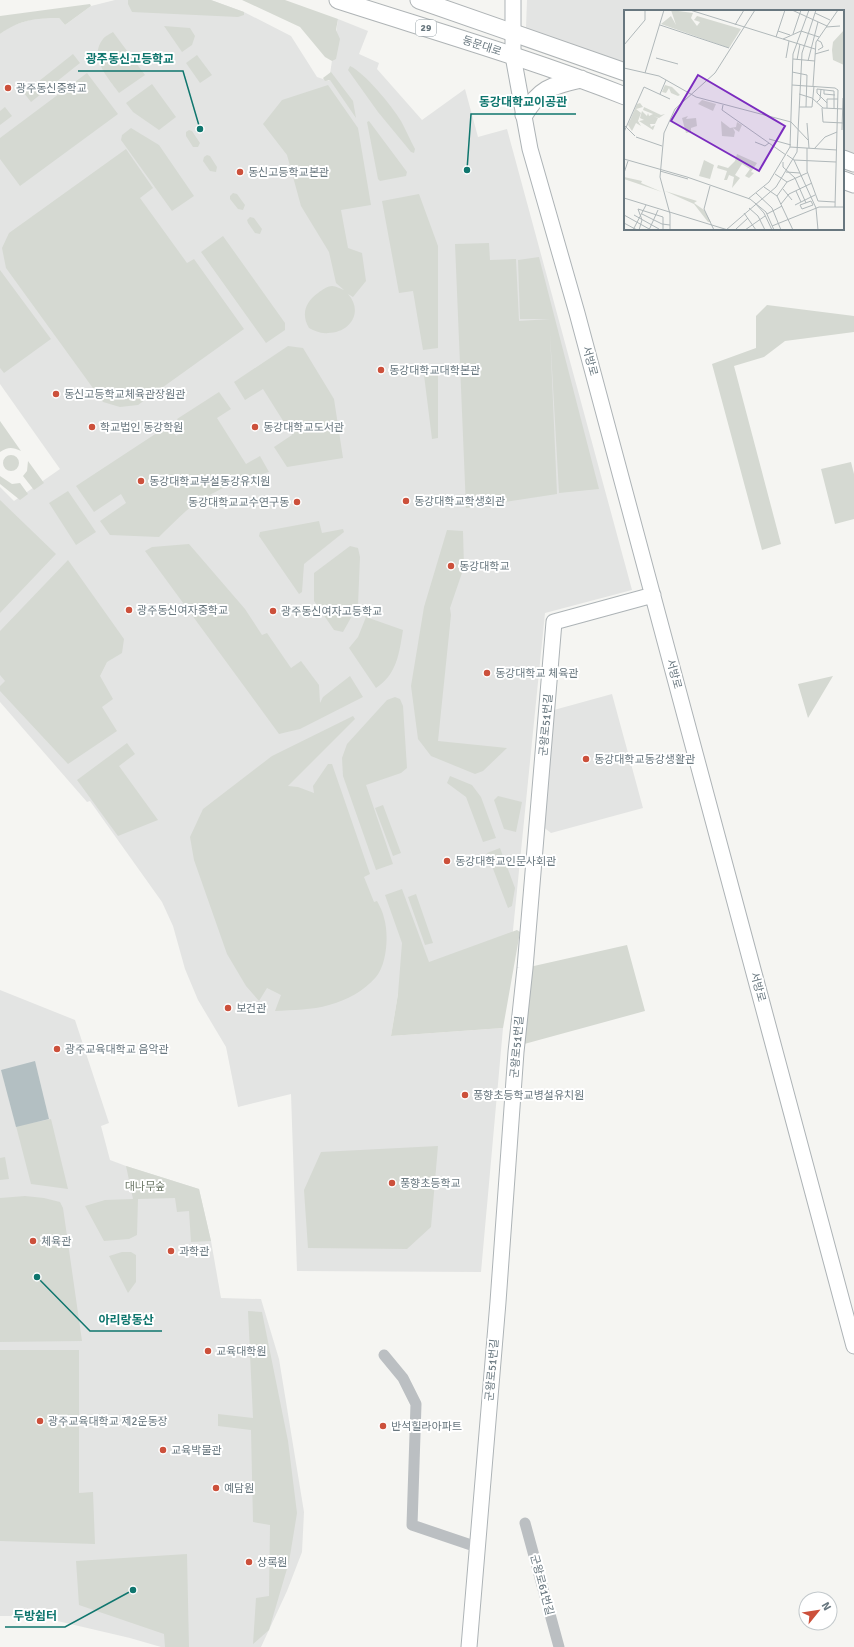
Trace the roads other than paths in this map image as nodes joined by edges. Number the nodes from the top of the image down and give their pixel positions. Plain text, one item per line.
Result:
1 (338, 0) edge
2 (419, 0) edge
3 (513, 0) edge
4 (512, 31) junction
5 (513, 56) junction
6 (624, 72) edge
7 (581, 79) junction
8 (624, 96) edge
9 (524, 115) junction
10 (844, 159) edge
11 (854, 163) edge
12 (844, 180) edge
13 (854, 184) edge
14 (653, 596) junction
15 (854, 1346) edge
16 (384, 1355) dead end
17 (525, 1523) dead end
18 (477, 1547) junction
19 (469, 1647) edge
20 (559, 1647) edge

1 - 5 main road, 동문대로 / 29
2 - 4 main road, 29
3 - 4 main road, 서방로
4 - 5 main road, 서방로
4 - 6 main road, 29
5 - 7 main road, 동문대로 / 29
5 - 9 main road, 서방로
7 - 8 main road, 동문대로 / 29
7 - 9 main road
9 - 14 main road, 서방로
10 - 11 main road
12 - 13 main road
14 - 15 main road, 서방로
14 - 18 main road, 군왕로51번길
16 - 18 street
17 - 20 street, 군왕로61번길
18 - 19 main road, 군왕로51번길

